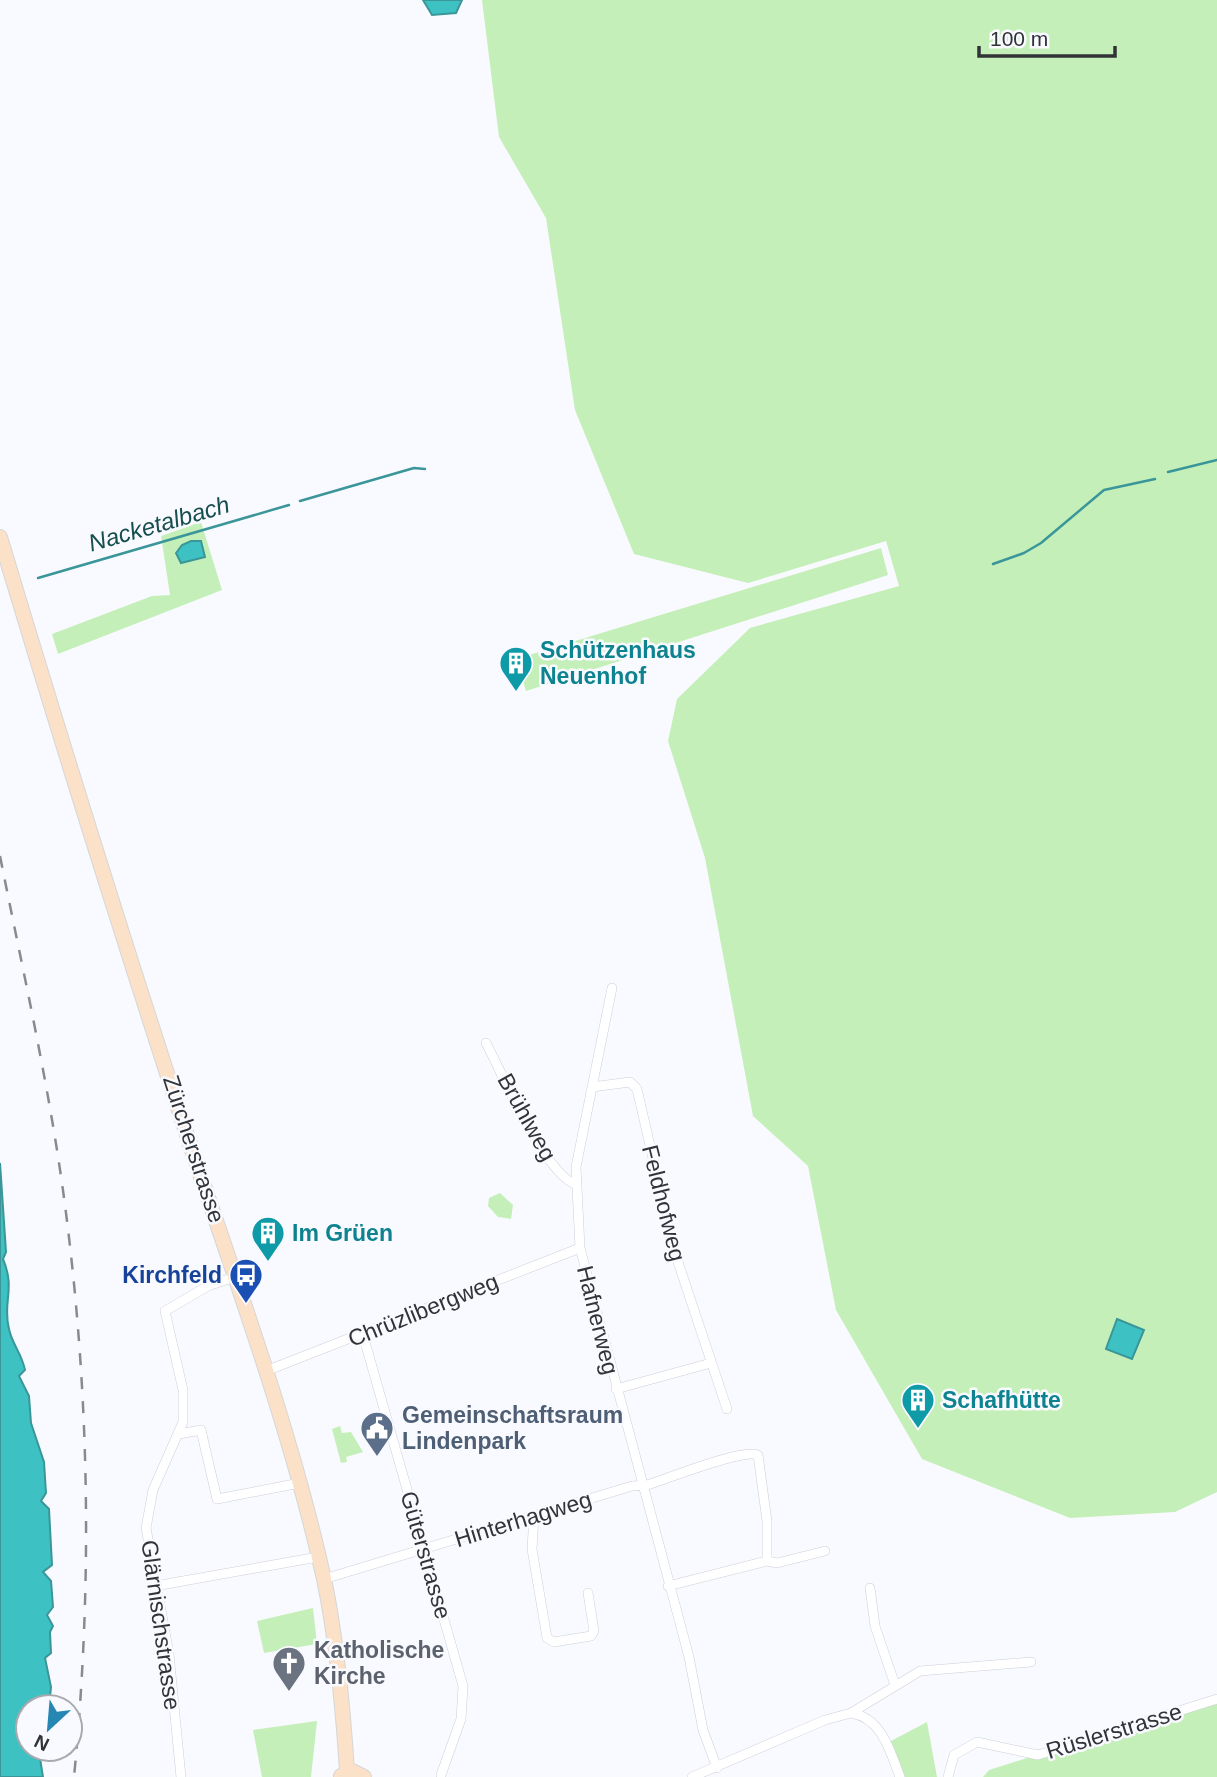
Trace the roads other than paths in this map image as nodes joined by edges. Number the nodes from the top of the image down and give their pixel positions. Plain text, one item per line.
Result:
1 (0, 537) edge
2 (612, 988) dead end
3 (486, 1043) dead end
4 (592, 1087) junction
5 (575, 1184) junction
6 (580, 1248) junction
7 (237, 1276) junction
8 (363, 1335) junction
9 (711, 1363) junction
10 (267, 1371) junction
11 (616, 1389) junction
12 (727, 1409) dead end
13 (179, 1434) junction
14 (300, 1483) junction
15 (642, 1485) junction
16 (534, 1517) junction
17 (424, 1549) junction
18 (825, 1551) dead end
19 (318, 1556) junction
20 (767, 1561) junction
21 (324, 1579) junction
22 (155, 1586) junction
23 (668, 1586) junction
24 (870, 1588) dead end
25 (588, 1593) dead end
26 (1031, 1662) dead end
27 (895, 1685) junction
28 (1217, 1699) edge
29 (851, 1713) junction
30 (717, 1768) junction
31 (343, 1774) edge
32 (442, 1776) edge
33 (181, 1777) edge
34 (364, 1777) edge
35 (692, 1777) edge
36 (900, 1777) edge
37 (948, 1777) edge

1 - 7 main road, Zürcherstrasse
2 - 4 street, Hafnerweg
3 - 5 street, Brühlweg
4 - 5 street, Hafnerweg
4 - 9 street, Feldhofweg
5 - 6 street, Hafnerweg
6 - 8 street, Chrüzlibergweg
6 - 11 street, Hafnerweg
7 - 10 main road, Zürcherstrasse
7 - 13 street, Glärnischstrasse
8 - 10 street, Chrüzlibergweg
8 - 17 street, Güterstrasse
9 - 11 street
9 - 12 street, Feldhofweg
10 - 14 main road, Zürcherstrasse
11 - 15 street, Hafnerweg
13 - 14 street
13 - 22 street, Glärnischstrasse
14 - 19 main road, Zürcherstrasse
15 - 16 street, Hinterhagweg
15 - 20 street, Hinterhagweg
15 - 23 street, Hafnerweg
16 - 17 street, Hinterhagweg
16 - 25 street
17 - 21 street, Hinterhagweg
17 - 32 street, Güterstrasse
18 - 20 street
19 - 21 main road, Zürcherstrasse
19 - 22 street
20 - 23 street
21 - 31 main road, Zürcherstrasse
22 - 33 street, Glärnischstrasse
23 - 30 street, Hafnerweg
24 - 27 street
26 - 27 street
27 - 29 street
28 - 37 street, Rüslerstrasse
29 - 30 street
29 - 36 street
30 - 35 street
31 - 34 main road

